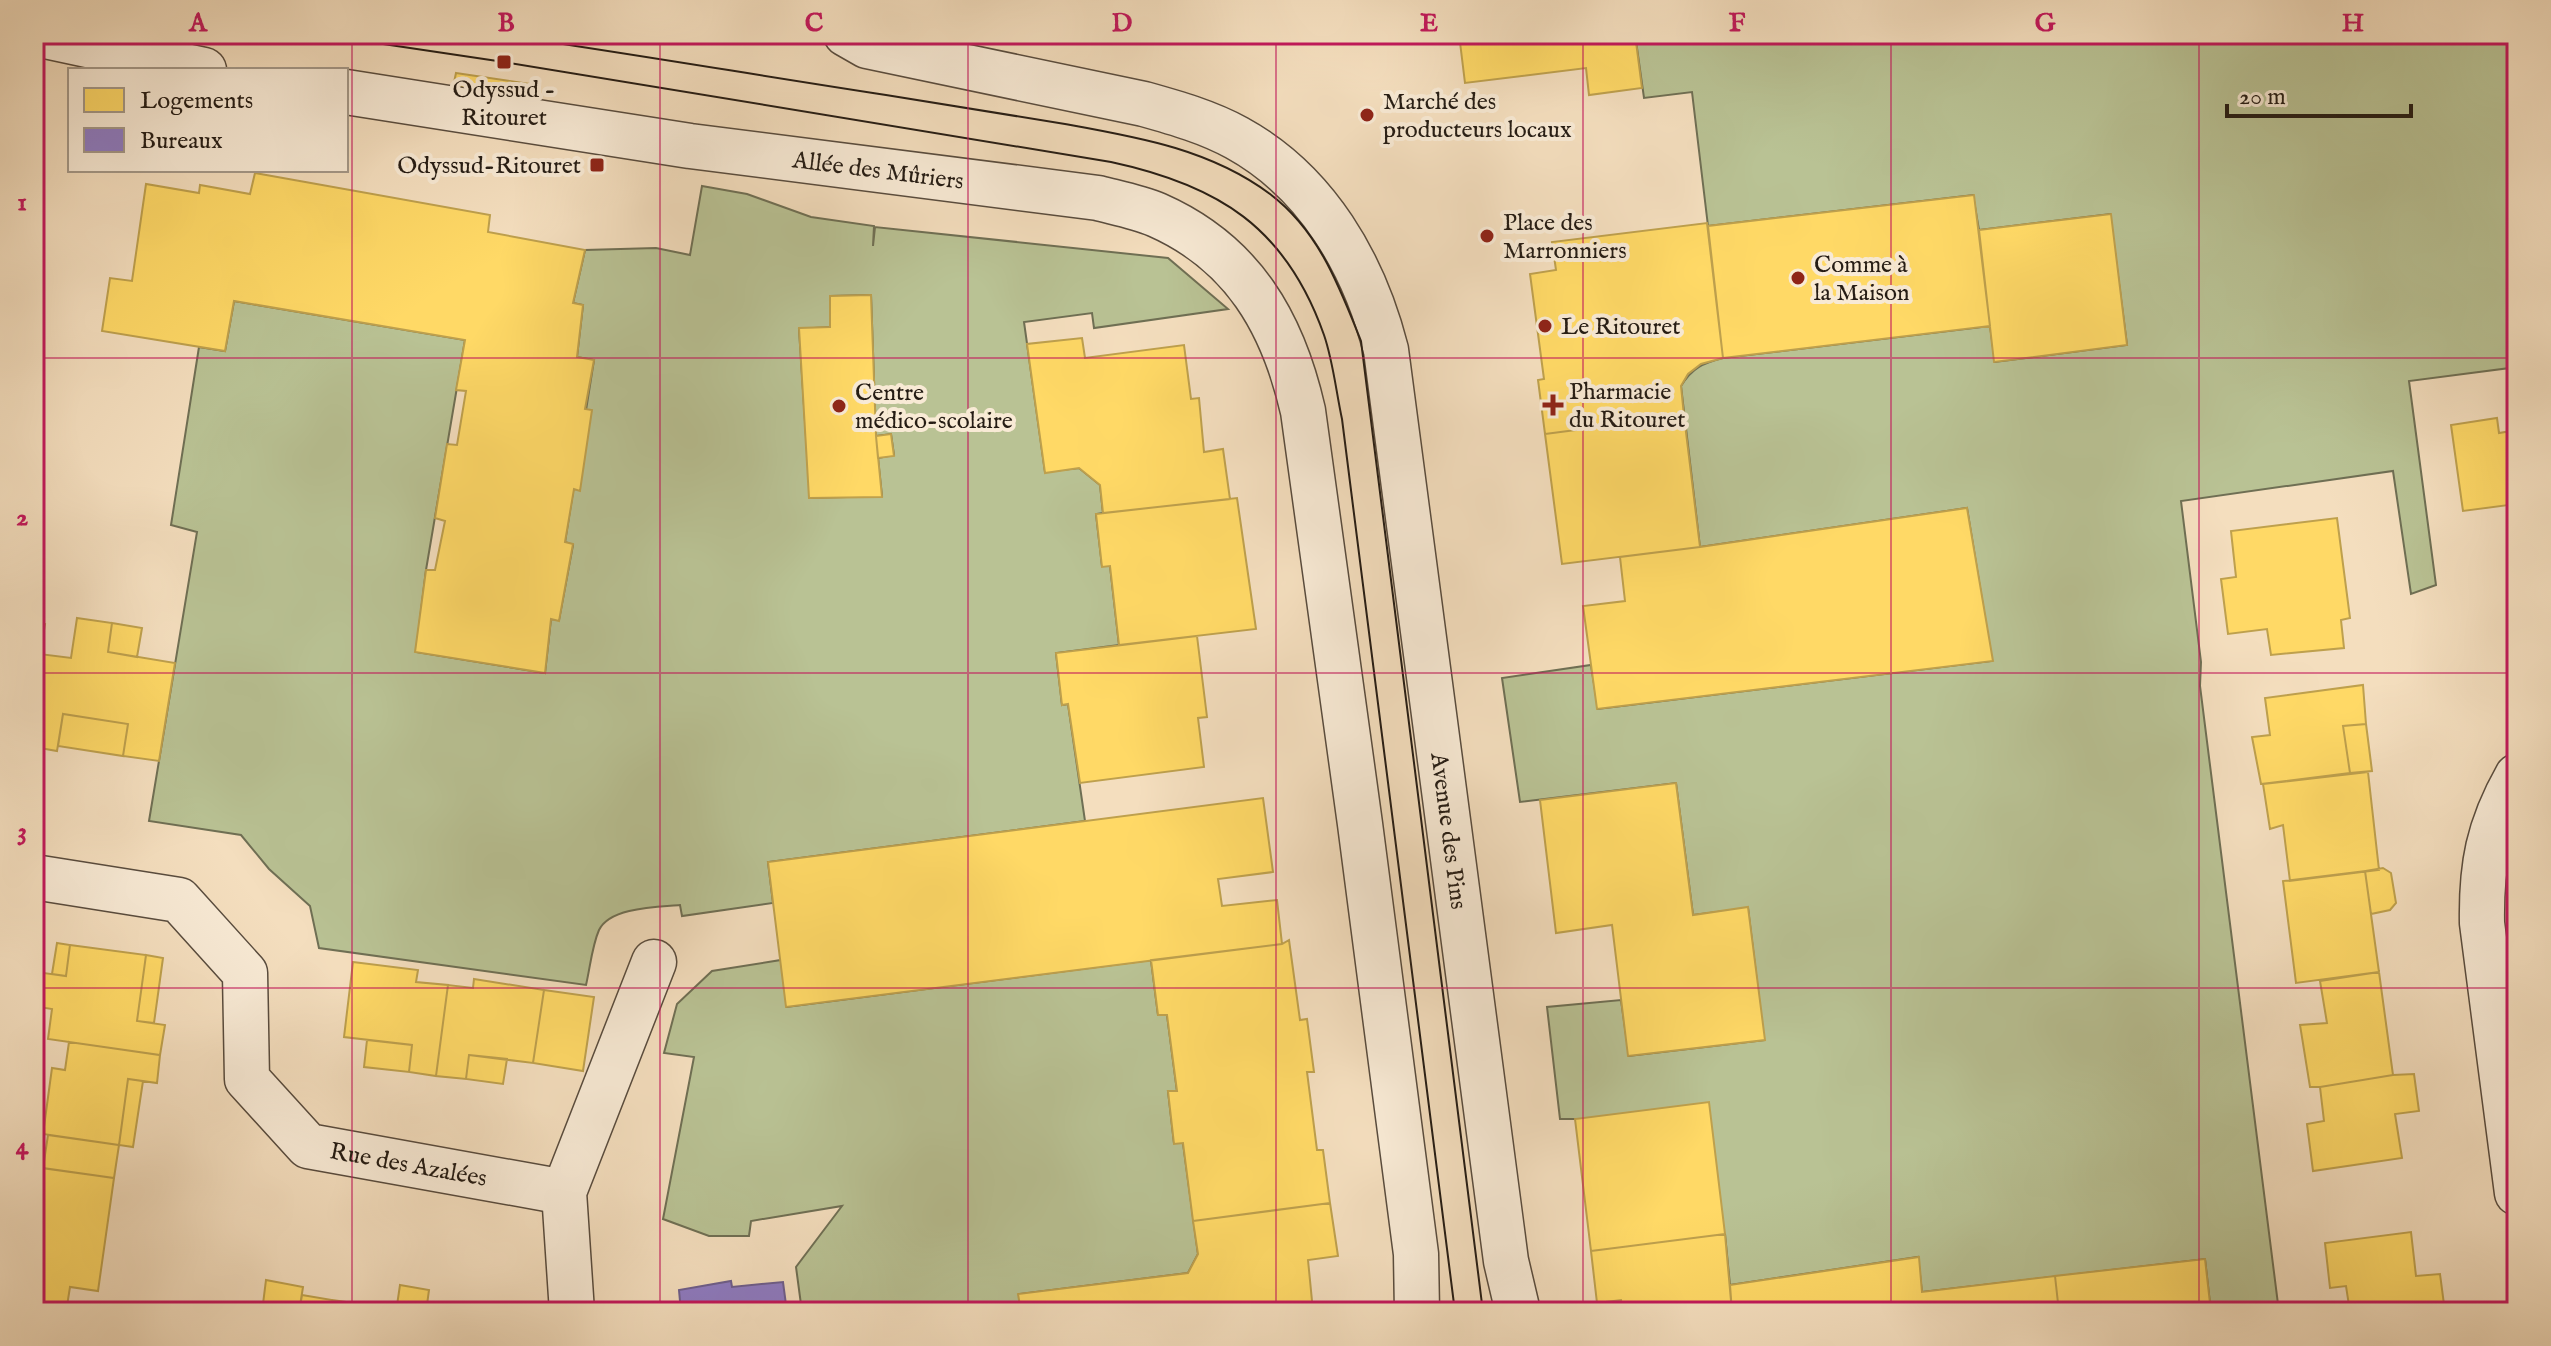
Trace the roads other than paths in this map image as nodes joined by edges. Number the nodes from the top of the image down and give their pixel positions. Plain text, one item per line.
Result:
1 (36, 34) edge
2 (846, 34) edge
3 (195, 68) edge
4 (348, 92) edge
5 (2517, 776) edge
6 (34, 877) edge
7 (654, 962) dead end
8 (564, 1192) junction
9 (2517, 1193) edge
10 (572, 1312) edge
11 (1417, 1312) edge
12 (1518, 1312) edge

1 - 3 street
2 - 12 street, Avenue des Pins
4 - 11 street, Allée des Mûriers
5 - 9 street
6 - 8 street, Rue des Azalées
7 - 8 street
8 - 10 street

